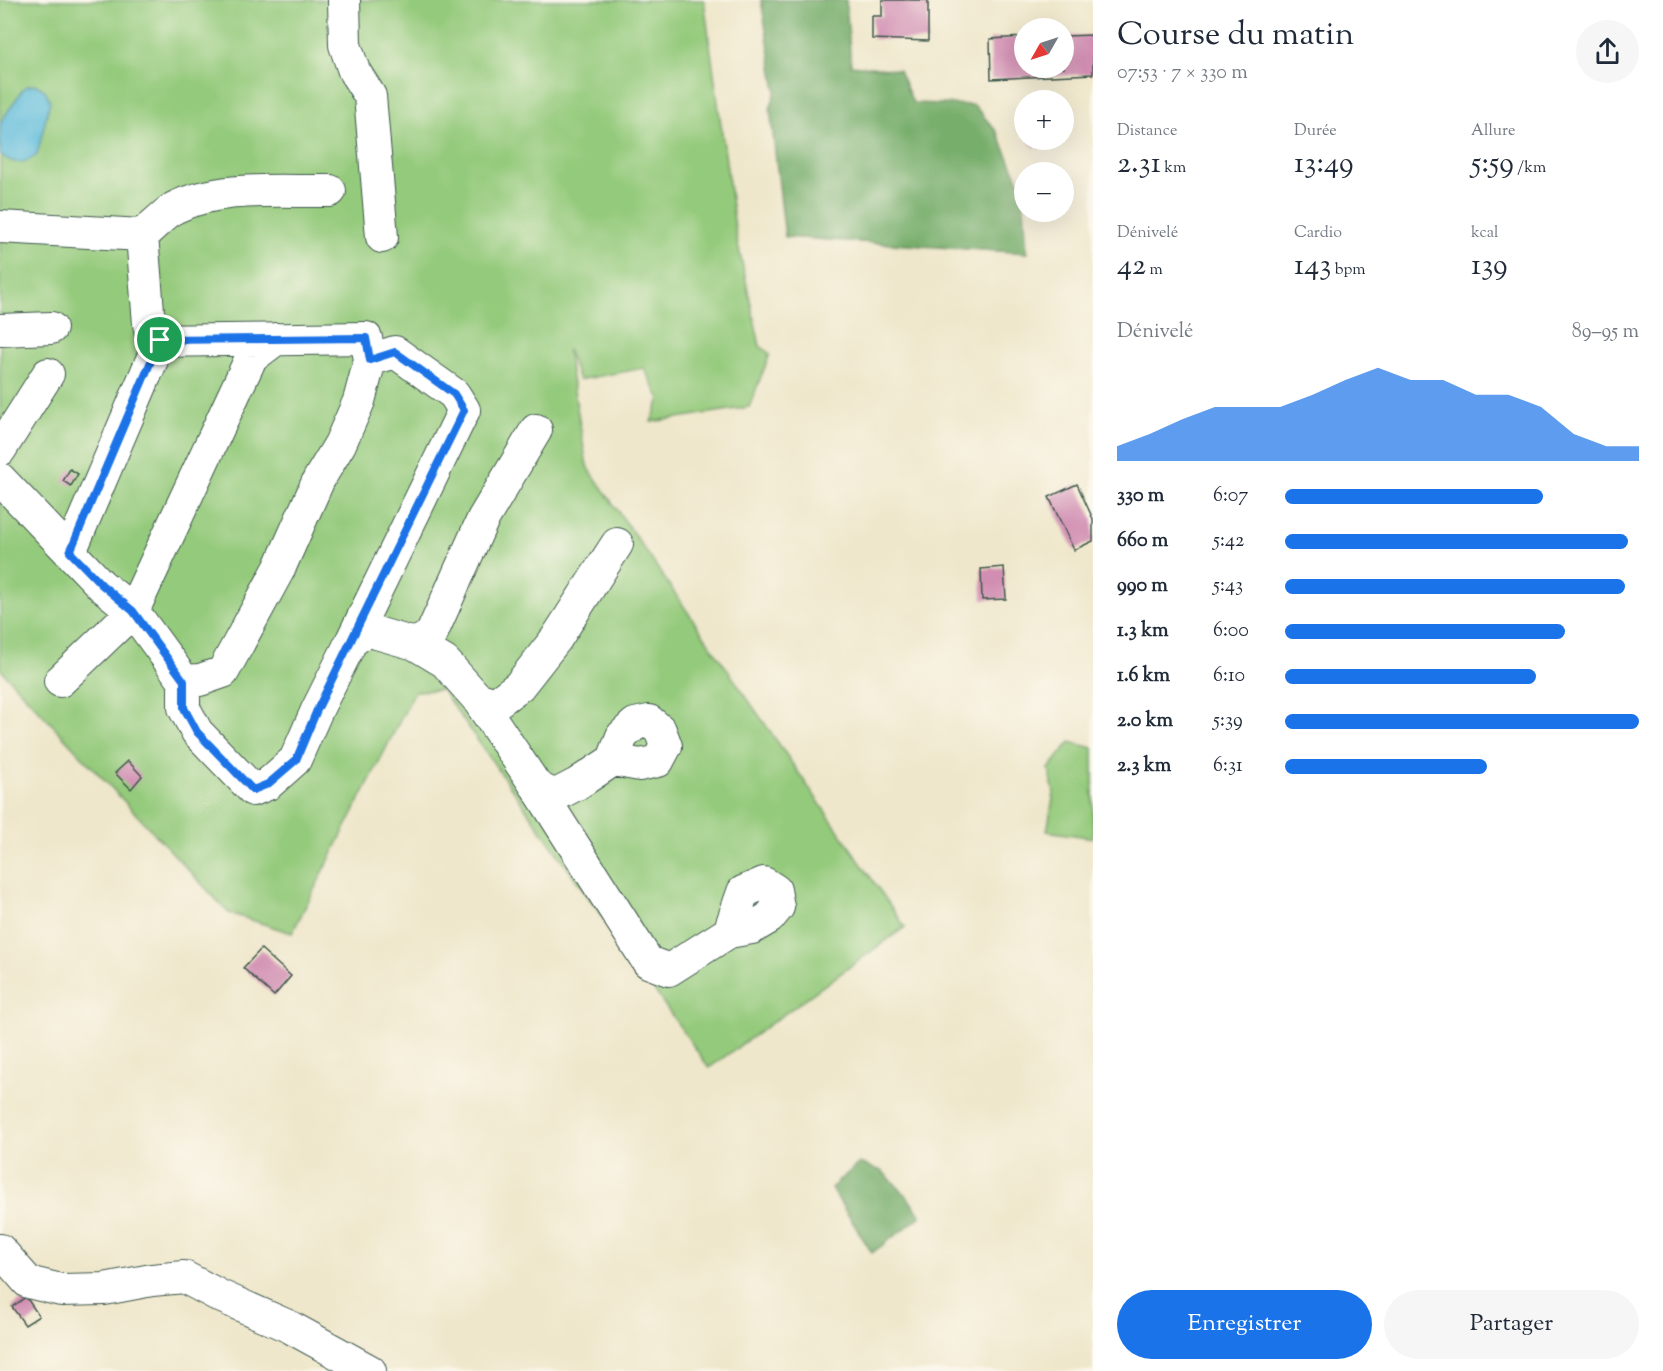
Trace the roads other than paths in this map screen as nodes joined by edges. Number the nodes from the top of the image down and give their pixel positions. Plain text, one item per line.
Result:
1 (344, 0) edge
2 (330, 191) dead end
3 (0, 227) edge
4 (142, 235) junction
5 (382, 237) dead end
6 (51, 328) dead end
7 (0, 330) edge
8 (276, 339) junction
9 (160, 340) junction
10 (370, 360) junction
11 (48, 374) dead end
12 (536, 430) dead end
13 (0, 450) edge
14 (4, 490) edge
15 (617, 544) dead end
16 (70, 552) junction
17 (133, 611) junction
18 (351, 642) junction
19 (416, 644) junction
20 (60, 681) dead end
21 (184, 681) junction
22 (477, 698) junction
23 (613, 760) dead end
24 (536, 786) junction
25 (729, 932) dead end
26 (0, 1250) edge
27 (370, 1371) edge

1 - 5 street
2 - 4 street
3 - 4 street
4 - 9 street
6 - 7 street
8 - 9 street
8 - 10 street
8 - 17 street
9 - 16 street
10 - 18 street
10 - 21 street
11 - 13 street
12 - 19 street
14 - 16 street
15 - 22 street
16 - 17 street
17 - 20 street
17 - 21 street
18 - 19 street
18 - 21 street
19 - 22 street
22 - 24 street
23 - 24 street
24 - 25 street
26 - 27 street

